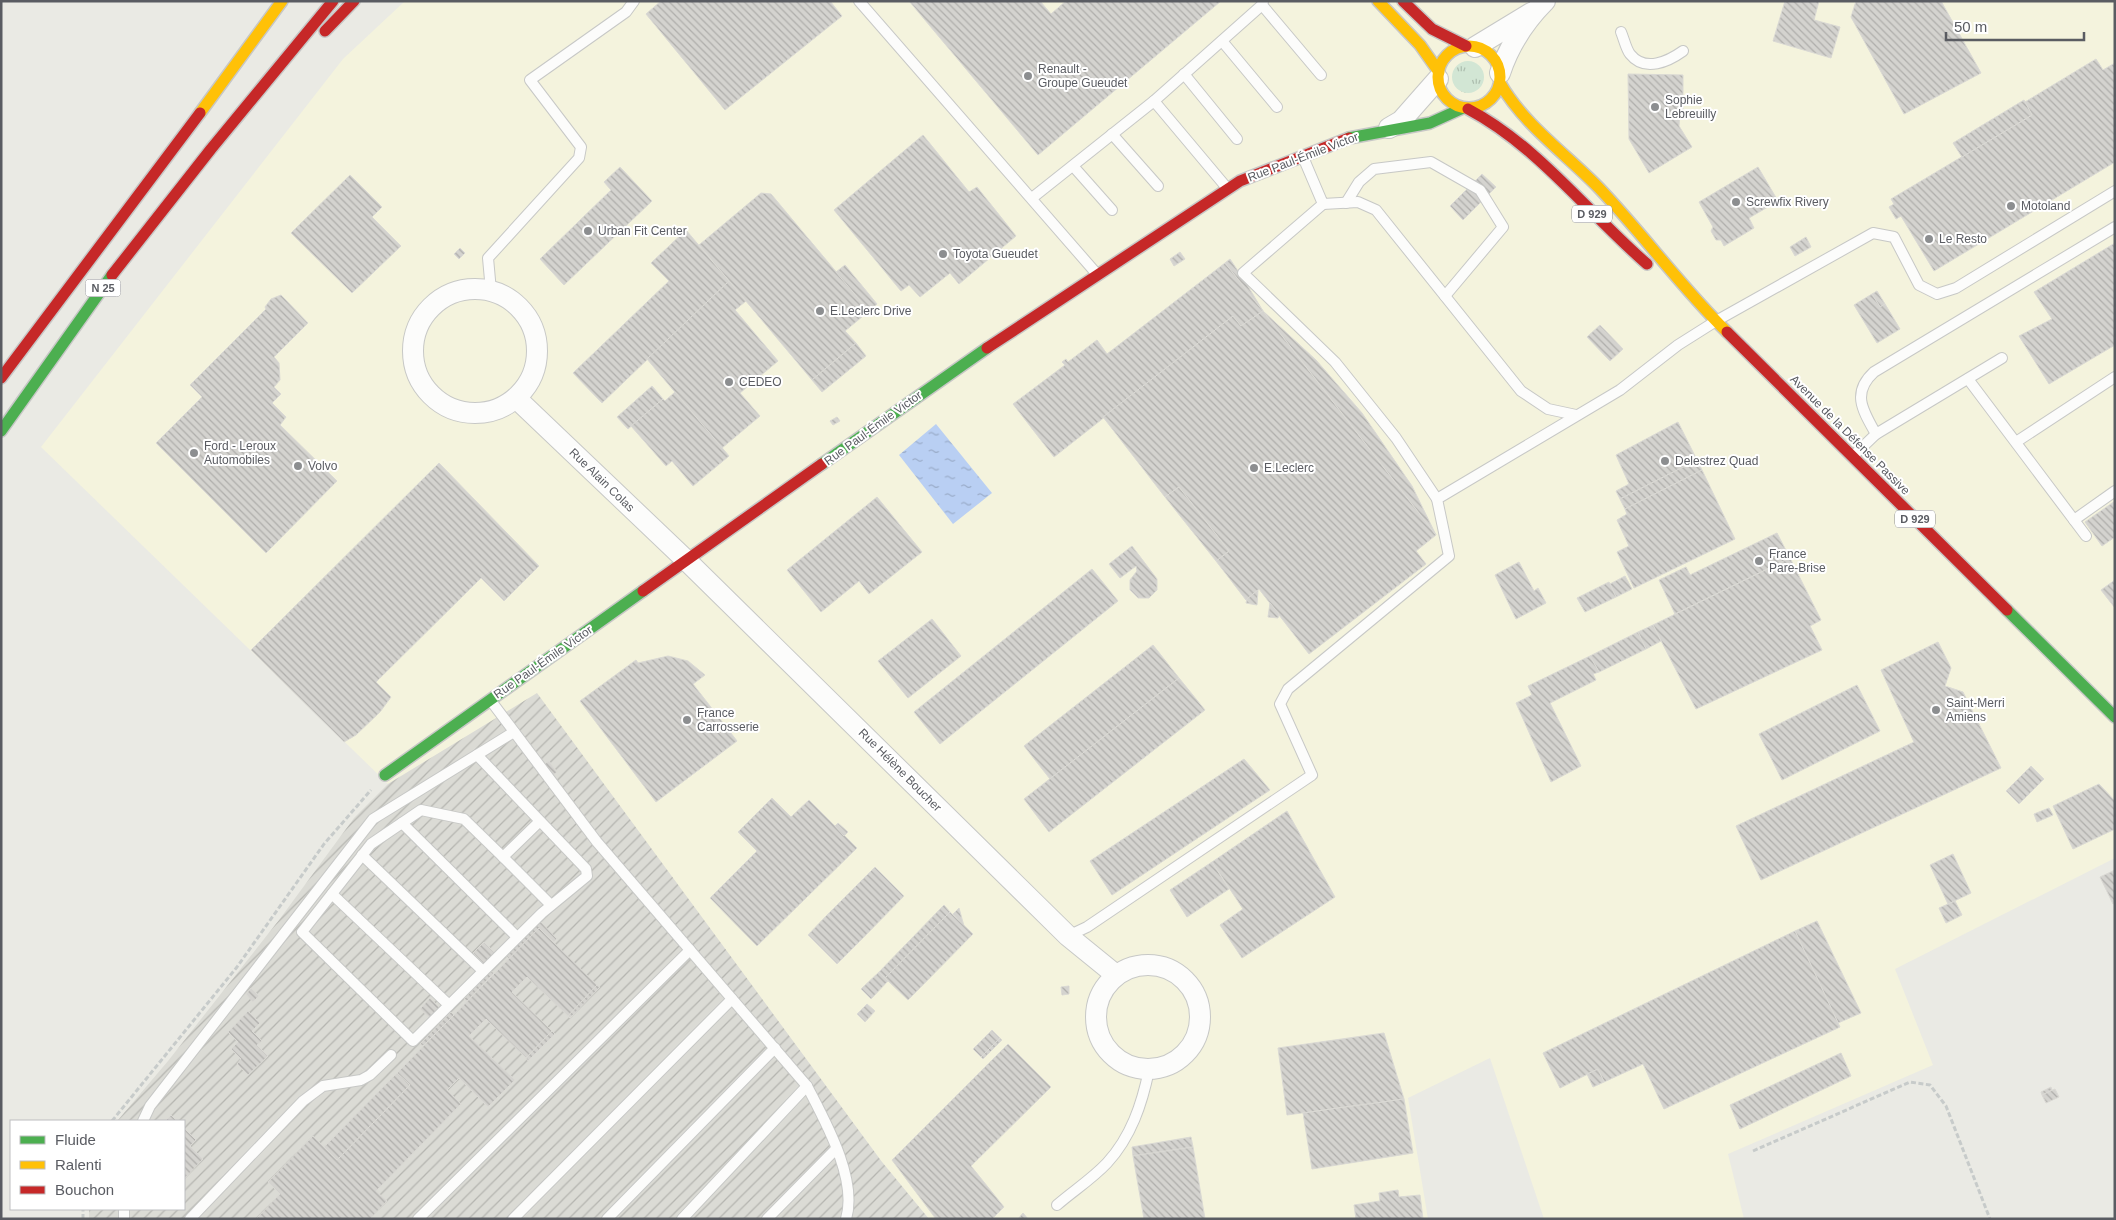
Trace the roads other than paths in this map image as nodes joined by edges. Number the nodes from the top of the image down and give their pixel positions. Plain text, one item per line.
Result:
1 (282, 1) edge
2 (294, 1) edge
3 (333, 1) edge
4 (354, 1) edge
5 (634, 1) edge
6 (858, 1) edge
7 (1378, 1) edge
8 (1403, 1) edge
9 (1262, 3) edge
10 (1539, 7) edge
11 (1621, 32) dead end
12 (1222, 41) junction
13 (1470, 46) junction
14 (1684, 51) dead end
15 (1184, 74) junction
16 (1321, 75) dead end
17 (1438, 76) junction
18 (1500, 78) junction
19 (1154, 101) junction
20 (206, 107) junction
21 (1277, 107) dead end
22 (1466, 108) junction
23 (1387, 129) junction
24 (1112, 134) junction
25 (1237, 139) dead end
26 (210, 149) junction
27 (1302, 154) junction
28 (1072, 166) junction
29 (1158, 186) dead end
30 (1228, 189) junction
31 (2115, 192) edge
32 (1032, 198) junction
33 (1346, 203) junction
34 (1323, 204) junction
35 (1112, 210) dead end
36 (2115, 227) edge
37 (1098, 275) junction
38 (491, 291) junction
39 (1444, 296) junction
40 (1716, 321) junction
41 (2002, 358) dead end
42 (2115, 376) edge
43 (1, 378) edge
44 (1968, 379) junction
45 (517, 398) junction
46 (1576, 415) junction
47 (1, 431) edge
48 (1876, 434) junction
49 (2016, 442) junction
50 (1852, 457) junction
51 (2115, 491) edge
52 (1437, 499) junction
53 (2074, 520) junction
54 (2086, 536) dead end
55 (687, 561) junction
56 (490, 700) junction
57 (2115, 717) edge
58 (514, 732) junction
59 (477, 755) junction
60 (385, 775) road end
61 (540, 822) junction
62 (402, 824) junction
63 (362, 855) junction
64 (503, 857) junction
65 (332, 894) junction
66 (551, 905) junction
67 (1068, 936) junction
68 (517, 937) junction
69 (690, 950) junction
70 (483, 971) junction
71 (1116, 975) junction
72 (732, 999) junction
73 (449, 1005) junction
74 (775, 1048) junction
75 (391, 1055) dead end
76 (1149, 1070) junction
77 (807, 1086) junction
78 (143, 1120) edge
79 (836, 1149) junction
80 (1057, 1205) dead end
81 (190, 1219) edge
82 (418, 1219) edge
83 (513, 1219) edge
84 (607, 1219) edge
85 (682, 1219) edge
86 (767, 1219) edge
87 (846, 1219) edge

1 - 20 main road
2 - 20 main road, N 25
3 - 26 main road, N 25
4 - 26 main road
5 - 38 lane
6 - 32 lane
7 - 17 main road
8 - 13 main road
9 - 12 lane
9 - 16 lane
10 - 13 street
10 - 18 street
11 - 14 lane
12 - 15 lane
12 - 21 lane
13 - 17 main road
13 - 18 main road
15 - 19 lane
15 - 25 lane
17 - 22 main road
17 - 23 street, Rue Paul-Émile Victor
18 - 22 main road
18 - 40 main road, Avenue de la Défense Passive / D 929
19 - 24 lane
19 - 30 lane
20 - 43 main road, N 25
22 - 23 main road, Rue Paul-Émile Victor
22 - 40 main road, Avenue de la Défense Passive / D 929
23 - 27 main road, Rue Paul-Émile Victor
24 - 28 lane
24 - 29 lane
26 - 47 main road, N 25
27 - 30 main road, Rue Paul-Émile Victor
27 - 34 lane
28 - 32 lane
28 - 35 lane
30 - 37 main road, Rue Paul-Émile Victor
31 - 40 lane
32 - 37 lane
33 - 34 lane
33 - 39 lane
33 - 39 lane
34 - 52 lane
36 - 48 lane
37 - 55 main road, Rue Paul-Émile Victor
38 - 45 street
38 - 45 street
39 - 46 lane
40 - 46 lane
40 - 50 main road, Avenue de la Défense Passive / D 929
41 - 44 lane
42 - 49 lane
44 - 48 lane
44 - 49 lane
45 - 55 street, Rue Alain Colas
46 - 52 lane
48 - 50 lane
49 - 53 lane
50 - 57 main road, Avenue de la Défense Passive / D 929
51 - 53 lane
52 - 67 lane
53 - 54 lane
55 - 56 main road, Rue Paul-Émile Victor
55 - 67 street, Rue Hélène Boucher
56 - 58 lane
56 - 60 main road, Rue Paul-Émile Victor
58 - 59 lane
58 - 69 lane
59 - 61 lane
59 - 78 lane
61 - 64 lane
61 - 66 lane
62 - 63 lane
62 - 64 lane
62 - 68 lane
63 - 65 lane
63 - 70 lane
64 - 66 lane
65 - 73 lane
65 - 73 lane
66 - 68 lane
67 - 71 street, Rue Hélène Boucher
68 - 70 lane
69 - 72 lane
69 - 82 lane
70 - 73 lane
71 - 76 street
71 - 76 street
72 - 74 lane
72 - 83 lane
74 - 77 lane
74 - 84 lane
75 - 81 lane
76 - 80 lane
77 - 79 lane
77 - 85 lane
79 - 86 lane
79 - 87 lane

